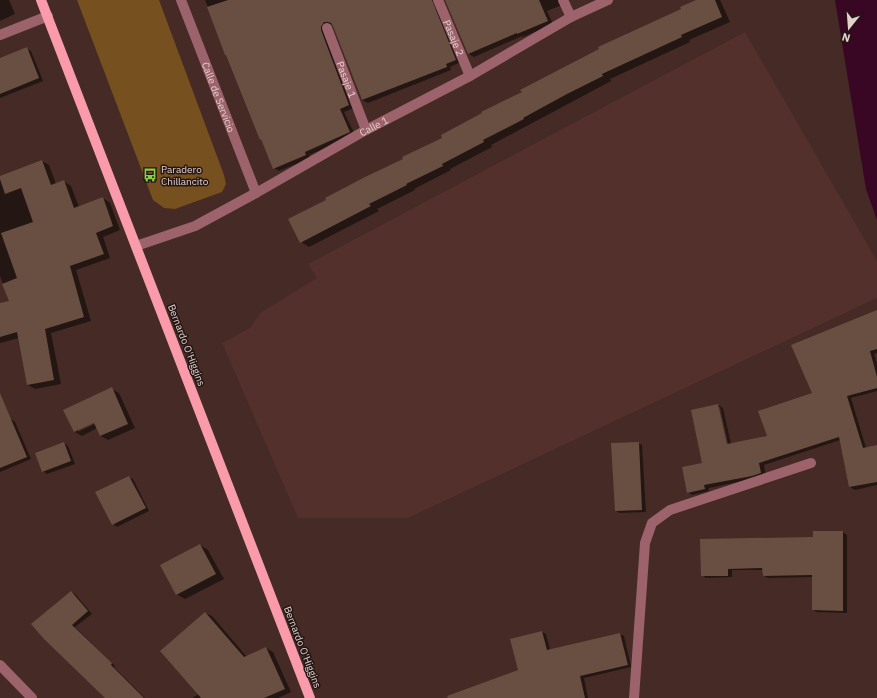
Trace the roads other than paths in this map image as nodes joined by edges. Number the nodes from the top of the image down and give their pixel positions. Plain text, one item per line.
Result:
1 (42, 0) edge
2 (181, 0) edge
3 (438, 0) edge
4 (563, 0) edge
5 (608, 0) edge
6 (48, 16) junction
7 (571, 18) junction
8 (327, 28) dead end
9 (0, 35) edge
10 (470, 76) junction
11 (366, 130) junction
12 (256, 193) junction
13 (136, 246) junction
14 (811, 463) dead end
15 (0, 665) edge
16 (32, 698) edge
17 (310, 698) edge
18 (634, 698) edge

1 - 6 main road, Bernardo O'Higgins
2 - 12 street, Calle de Servicio
3 - 10 street, Pasaje 2
4 - 7 street
5 - 7 street, Calle 1
6 - 9 street
6 - 13 main road, Bernardo O'Higgins
7 - 10 street, Calle 1
8 - 11 street, Pasaje 1
10 - 11 street, Calle 1
11 - 12 street, Calle 1
12 - 13 street, Calle 1
13 - 17 main road, Bernardo O'Higgins
14 - 18 street
15 - 16 street

